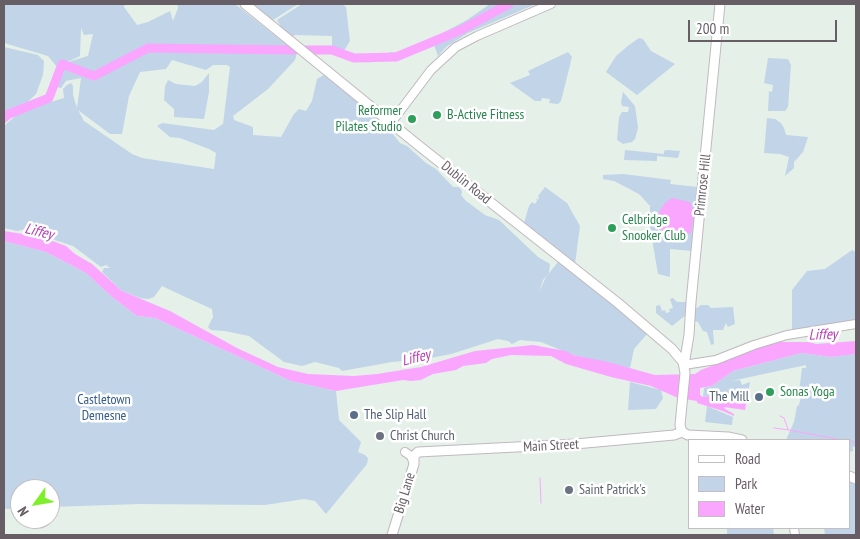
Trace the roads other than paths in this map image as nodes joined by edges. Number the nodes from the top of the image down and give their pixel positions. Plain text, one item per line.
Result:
1 (245, 4) edge
2 (551, 4) edge
3 (720, 4) edge
4 (391, 123) junction
5 (856, 324) edge
6 (685, 369) junction
7 (682, 432) junction
8 (737, 439) edge
9 (405, 452) dead end
10 (418, 452) joint
11 (414, 464) junction
12 (392, 535) edge

1 - 4 main road, Dublin Road
2 - 4 street
3 - 6 main road, Primrose Hill
4 - 6 main road, Dublin Road
5 - 6 street
6 - 7 main road, Primrose Hill
7 - 8 main road, Main Street
7 - 10 main road, Main Street
9 - 11 street
10 - 11 main road, Big Lane
11 - 12 main road, Big Lane

